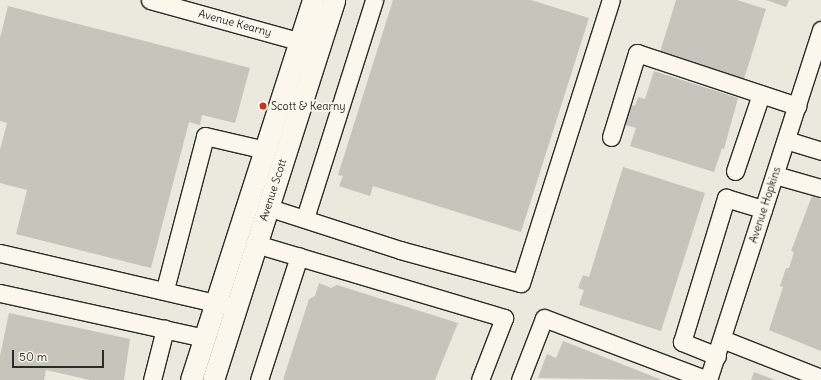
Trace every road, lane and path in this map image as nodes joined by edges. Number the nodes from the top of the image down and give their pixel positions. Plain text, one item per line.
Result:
1 (150, 0) edge
2 (313, 0) edge
3 (334, 0) edge
4 (374, 0) edge
5 (611, 0) edge
6 (821, 30) edge
7 (310, 44) junction
8 (761, 94) junction
9 (797, 106) junction
10 (611, 137) dead end
11 (786, 140) junction
12 (264, 150) junction
13 (821, 151) edge
14 (735, 171) dead end
15 (775, 175) junction
16 (821, 188) edge
17 (268, 207) junction
18 (763, 209) junction
19 (306, 218) junction
20 (256, 244) junction
21 (0, 252) edge
22 (300, 256) junction
23 (164, 289) junction
24 (0, 293) edge
25 (225, 305) junction
26 (165, 329) junction
27 (205, 338) junction
28 (722, 338) junction
29 (716, 356) junction
30 (821, 378) edge
31 (152, 380) edge
32 (192, 380) edge
33 (213, 380) edge
34 (259, 380) edge
35 (480, 380) edge
36 (520, 380) edge
37 (707, 380) edge

1 - 7 street, Avenue Kearny
2 - 7 main road, Avenue Scott
3 - 7 main road, Avenue Scott
4 - 19 street
5 - 19 street
6 - 9 street, Avenue Hopkins
7 - 12 main road, Avenue Scott
7 - 17 main road, Avenue Scott
8 - 9 street
8 - 10 street
8 - 14 street
9 - 11 street, Avenue Hopkins
11 - 13 street
11 - 15 street, Avenue Hopkins
12 - 23 street
12 - 25 main road, Avenue Scott
15 - 16 street
15 - 18 street, Avenue Hopkins
17 - 19 street
17 - 20 main road, Avenue Scott
18 - 28 street, Avenue Hopkins
18 - 29 street
20 - 22 street
20 - 25 main road, Avenue Scott
21 - 23 street
22 - 34 street
22 - 35 street
23 - 25 street
24 - 26 street
25 - 27 main road, Avenue Scott
25 - 33 main road, Avenue Scott
26 - 27 street
26 - 31 street
27 - 32 main road, Avenue Scott
28 - 29 street, Avenue Hopkins
28 - 30 street
29 - 37 street, Avenue Hopkins
36 - 37 street

